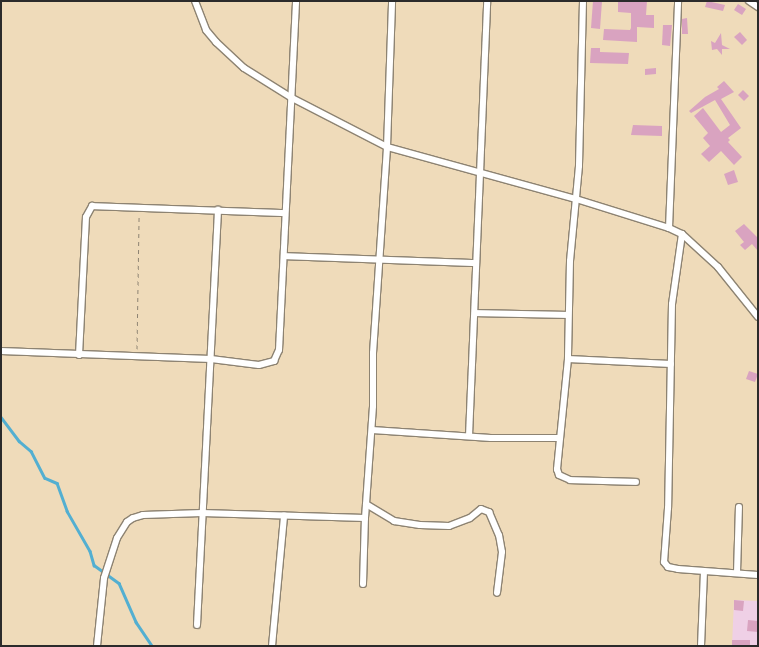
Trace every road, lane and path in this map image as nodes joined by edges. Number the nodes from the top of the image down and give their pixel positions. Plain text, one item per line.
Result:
1 (195, 1) edge
2 (296, 1) edge
3 (392, 1) edge
4 (487, 1) edge
5 (583, 1) edge
6 (678, 1) edge
7 (749, 1) edge
8 (758, 8) edge
9 (292, 98) junction
10 (387, 148) junction
11 (480, 172) junction
12 (576, 199) junction
13 (139, 206) junction
14 (218, 210) junction
15 (285, 213) junction
16 (669, 228) junction
17 (682, 234) junction
18 (284, 256) junction
19 (379, 260) junction
20 (476, 263) junction
21 (475, 313) junction
22 (567, 315) junction
23 (758, 317) edge
24 (1, 351) edge
25 (79, 355) junction
26 (137, 357) junction
27 (211, 359) junction
28 (568, 359) junction
29 (671, 364) junction
30 (372, 430) junction
31 (469, 436) junction
32 (559, 438) junction
33 (636, 482) dead end
34 (366, 504) junction
35 (739, 507) dead end
36 (202, 513) junction
37 (284, 516) junction
38 (364, 518) junction
39 (704, 572) junction
40 (737, 573) junction
41 (758, 575) edge
42 (363, 584) dead end
43 (497, 593) dead end
44 (197, 625) dead end
45 (97, 646) edge
46 (272, 646) edge
47 (701, 646) edge

1 - 9 street
2 - 9 street
3 - 10 street
4 - 11 street
5 - 12 street
6 - 16 street
7 - 8 street
9 - 10 street
9 - 15 street
10 - 11 street
10 - 19 street
11 - 12 street
11 - 20 street
12 - 16 street
12 - 22 street
13 - 14 street
13 - 25 street
13 - 26 path
14 - 15 street
14 - 27 street
15 - 18 street
16 - 17 street
17 - 23 street
17 - 29 street
18 - 19 street
18 - 27 street
19 - 20 street
19 - 30 street
20 - 21 street
21 - 22 street
21 - 31 street
22 - 28 street
24 - 25 street
25 - 26 street
26 - 27 street
27 - 36 street
28 - 29 street
28 - 32 street
29 - 39 street
30 - 31 street
30 - 34 street
31 - 32 street
32 - 33 street
34 - 38 street
34 - 43 street
35 - 40 street
36 - 37 street
36 - 44 street
36 - 45 street
37 - 38 street
37 - 46 street
38 - 42 street
39 - 40 street
39 - 47 street
40 - 41 street

